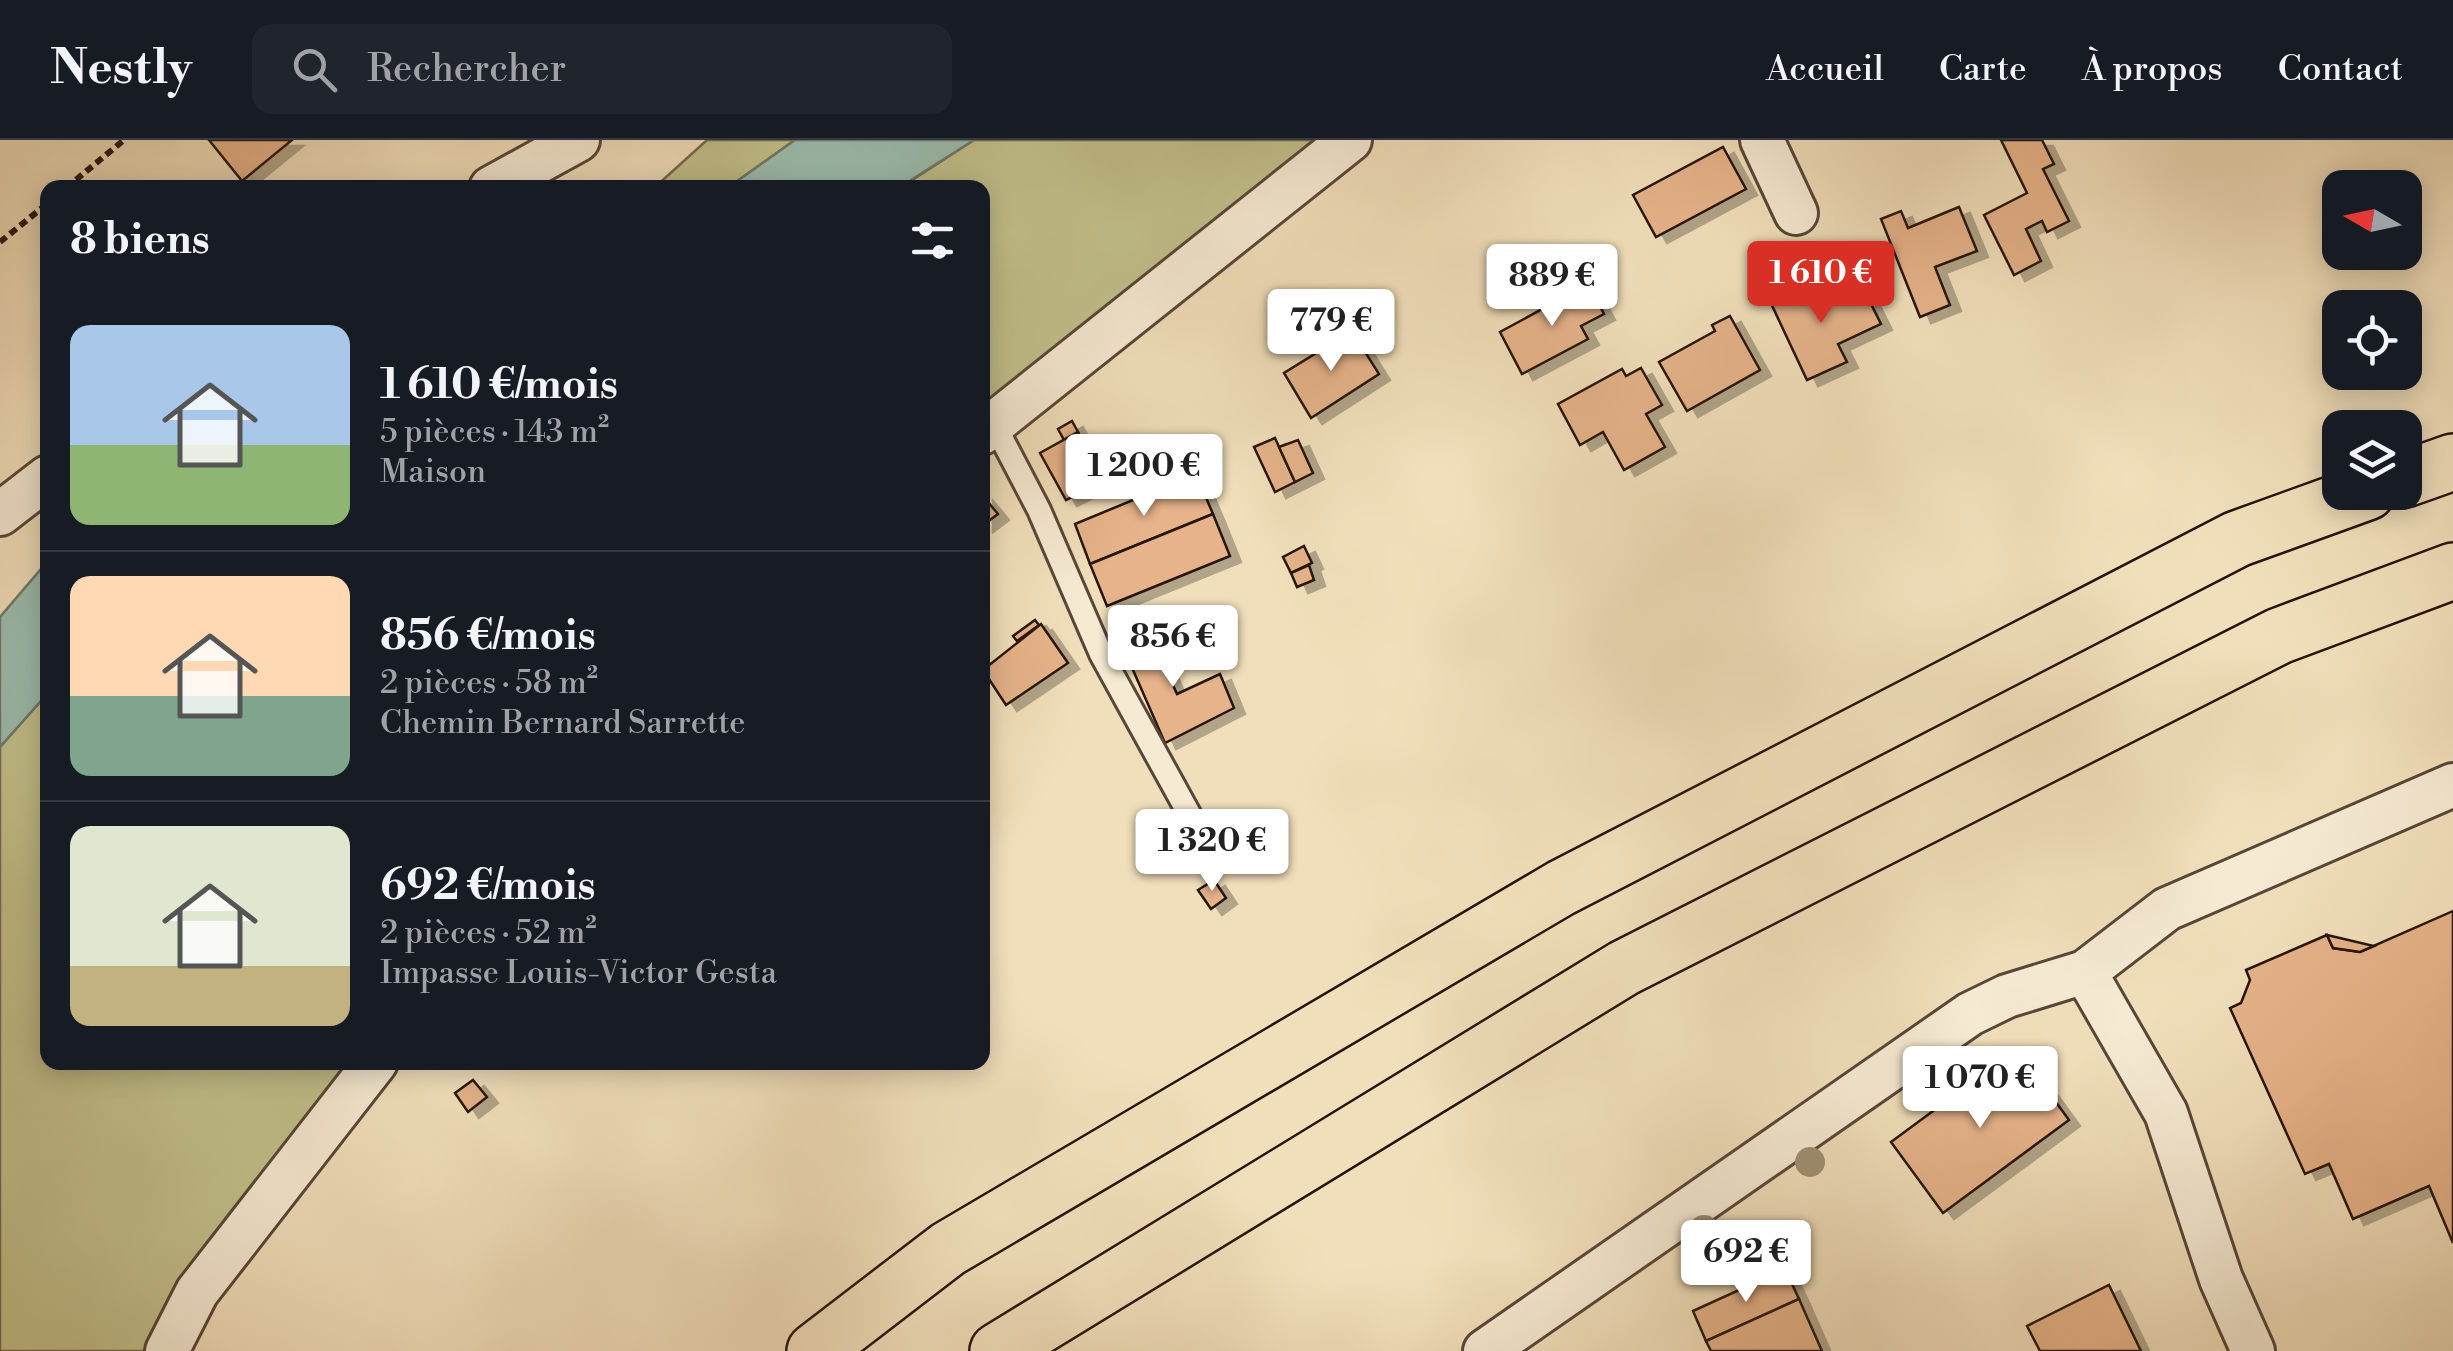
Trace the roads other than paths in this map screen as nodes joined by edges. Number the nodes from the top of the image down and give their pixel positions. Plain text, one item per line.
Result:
1 (578, 140) edge
2 (1350, 140) edge
3 (1762, 140) edge
4 (506, 180) edge
5 (1796, 213) dead end
6 (990, 426) edge
7 (990, 431) edge
8 (2453, 462) edge
9 (2422, 473) edge
10 (40, 483) edge
11 (2322, 509) edge
12 (0, 514) edge
13 (2453, 570) edge
14 (2453, 785) edge
15 (1204, 841) dead end
16 (2085, 972) junction
17 (370, 1070) edge
18 (168, 1351) edge
19 (815, 1351) edge
20 (998, 1351) edge
21 (1485, 1351) edge
22 (2253, 1351) edge

1 - 4 street
2 - 6 street
3 - 5 street
7 - 15 lane
8 - 9 highway
10 - 12 street
11 - 19 highway
13 - 20 highway
14 - 16 street
16 - 21 street
16 - 22 street
17 - 18 street

